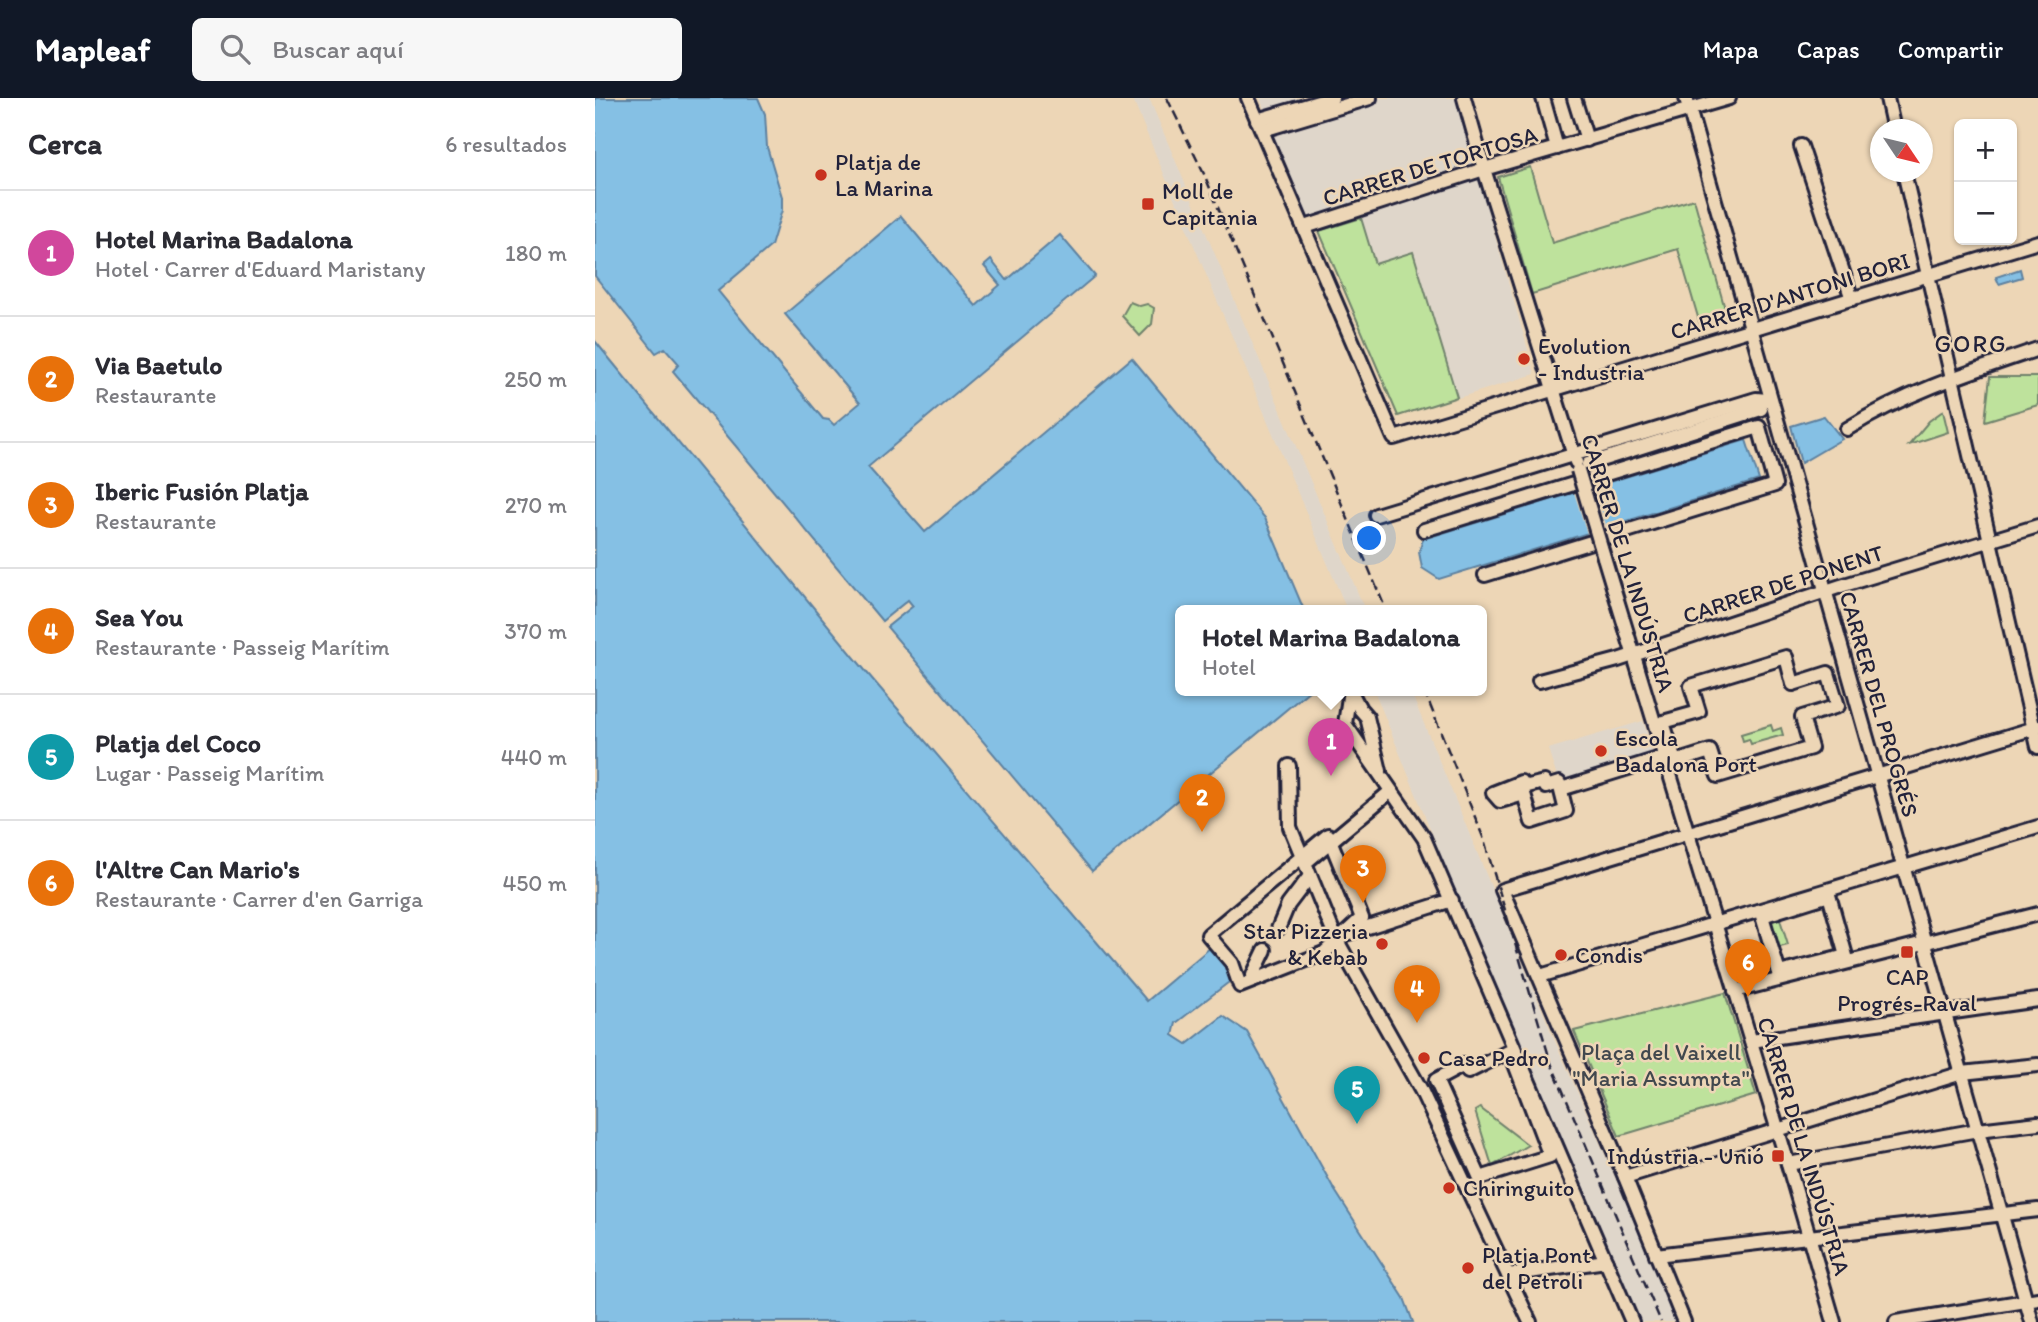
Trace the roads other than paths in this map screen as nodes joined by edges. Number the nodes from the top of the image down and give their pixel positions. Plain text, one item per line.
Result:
1 (1248, 98) edge
2 (1332, 98) edge
3 (1370, 98) edge
4 (1543, 98) edge
5 (1574, 98) edge
6 (1729, 98) edge
7 (1887, 98) edge
8 (1467, 99) edge
9 (1687, 104) edge
10 (1892, 119) edge
11 (1260, 125) junction
12 (1587, 139) junction
13 (1801, 146) dead end
14 (1557, 148) junction
15 (1484, 169) junction
16 (1906, 182) edge
17 (1305, 227) junction
18 (2038, 242) edge
19 (1928, 275) junction
20 (1852, 299) junction
21 (1752, 330) junction
22 (2038, 349) edge
23 (1952, 379) junction
24 (1554, 388) junction
25 (1767, 406) junction
26 (1847, 429) dead end
27 (1573, 455) junction
28 (1583, 467) junction
29 (1376, 515) dead end
30 (2038, 526) edge
31 (1424, 530) dead end
32 (1991, 541) junction
33 (1485, 575) dead end
34 (1826, 592) junction
35 (1633, 655) junction
36 (1786, 657) joint
37 (1539, 681) dead end
38 (1349, 696) edge
39 (1353, 696) edge
40 (1360, 709) junction
41 (1369, 722) junction
42 (1347, 723) junction
43 (2036, 727) edge
44 (2038, 747) edge
45 (1664, 757) junction
46 (1289, 766) dead end
47 (1878, 776) junction
48 (1382, 778) junction
49 (1561, 789) junction
50 (1391, 791) junction
51 (2038, 827) edge
52 (1688, 832) junction
53 (1331, 842) junction
54 (1306, 865) junction
55 (1903, 867) junction
56 (1452, 900) junction
57 (2038, 914) edge
58 (1762, 916) joint
59 (1715, 924) junction
60 (1278, 929) dead end
61 (1216, 933) dead end
62 (1341, 937) junction
63 (1925, 942) junction
64 (1265, 950) dead end
65 (1252, 975) junction
66 (1540, 976) junction
67 (1237, 979) junction
68 (1735, 991) junction
69 (2038, 1000) edge
70 (1945, 1012) junction
71 (1751, 1041) junction
72 (2038, 1065) edge
73 (1962, 1073) junction
74 (1436, 1080) joint
75 (2038, 1123) edge
76 (1778, 1129) junction
77 (1978, 1130) junction
78 (1788, 1164) junction
79 (1625, 1177) junction
80 (2038, 1210) edge
81 (2002, 1214) junction
82 (1809, 1236) junction
83 (1656, 1255) junction
84 (1606, 1261) junction
85 (1508, 1275) junction
86 (2032, 1300) edge
87 (1530, 1322) edge
88 (1632, 1322) edge
89 (1684, 1322) edge
90 (1834, 1322) edge
91 (1896, 1322) edge
92 (2032, 1322) edge

1 - 11 street
2 - 11 street
3 - 11 street
4 - 14 street
5 - 12 street
6 - 9 street, CARRER DE TORTOSA
7 - 10 street
8 - 15 street, CARRER DE LA INDÚSTRIA
9 - 12 street, CARRER DE TORTOSA
9 - 21 street, CARRER DEL PROGRÉS
11 - 17 street
12 - 14 street, CARRER DE TORTOSA
13 - 20 street
14 - 15 street, CARRER DE TORTOSA
15 - 17 street, CARRER DE TORTOSA
15 - 24 street, CARRER DE LA INDÚSTRIA
16 - 19 street
17 - 24 street, CARRER D'ANTONI BORI
18 - 19 street, CARRER D'ANTONI BORI
19 - 20 street, CARRER D'ANTONI BORI
19 - 23 street
20 - 21 street, CARRER D'ANTONI BORI
21 - 24 street, CARRER D'ANTONI BORI
21 - 25 street, CARRER DEL PROGRÉS
22 - 23 street
23 - 26 street
23 - 32 street
24 - 27 street, CARRER DE LA INDÚSTRIA
25 - 27 street
25 - 28 street
25 - 34 street, CARRER DEL PROGRÉS
27 - 28 street, CARRER DE LA INDÚSTRIA
27 - 29 street
28 - 35 street, CARRER DE LA INDÚSTRIA, bridge
30 - 32 street, CARRER DE PONENT
31 - 33 street
32 - 34 street, CARRER DE PONENT
32 - 43 street
34 - 35 street, CARRER DE PONENT
34 - 47 street, CARRER DEL PROGRÉS
35 - 37 street, CARRER DE PONENT
35 - 45 street, CARRER DE LA INDÚSTRIA
36 - 36 street
38 - 42 street
39 - 40 street
40 - 41 street
40 - 42 street
41 - 42 street
41 - 48 street
42 - 48 street
43 - 44 street
43 - 47 street
45 - 49 street
45 - 52 street, CARRER DE LA INDÚSTRIA
46 - 54 street
47 - 52 street
47 - 55 street, CARRER DEL PROGRÉS
48 - 50 street
49 - 49 street
50 - 53 street
50 - 56 street
51 - 55 street
52 - 59 street, CARRER DE LA INDÚSTRIA
52 - 66 street
53 - 54 street
53 - 62 street
54 - 60 street
54 - 61 street
54 - 62 street
54 - 67 street
55 - 59 street
55 - 63 street, CARRER DEL PROGRÉS
56 - 62 street
56 - 84 street
57 - 63 street
58 - 58 street
59 - 66 street
59 - 68 street, CARRER DE LA INDÚSTRIA
62 - 65 street
62 - 67 street
62 - 85 street
63 - 68 street
63 - 70 street, CARRER DEL PROGRÉS
64 - 65 street
65 - 67 street
66 - 79 street
68 - 71 street, CARRER DE LA INDÚSTRIA
69 - 70 street
70 - 71 street
70 - 73 street, CARRER DEL PROGRÉS
71 - 76 street, CARRER DE LA INDÚSTRIA
72 - 73 street
73 - 76 street
73 - 77 street, CARRER DEL PROGRÉS
74 - 74 street
75 - 77 street
76 - 78 street, CARRER DE LA INDÚSTRIA
76 - 79 street
77 - 78 street
77 - 81 street, CARRER DEL PROGRÉS
78 - 82 street, CARRER DE LA INDÚSTRIA
79 - 83 street
80 - 81 street
81 - 82 street
81 - 86 street, CARRER DEL PROGRÉS
82 - 83 street
82 - 90 street, CARRER DE LA INDÚSTRIA
83 - 89 street
84 - 85 street
84 - 88 street
85 - 87 street
86 - 91 street
86 - 92 street, CARRER DEL PROGRÉS

